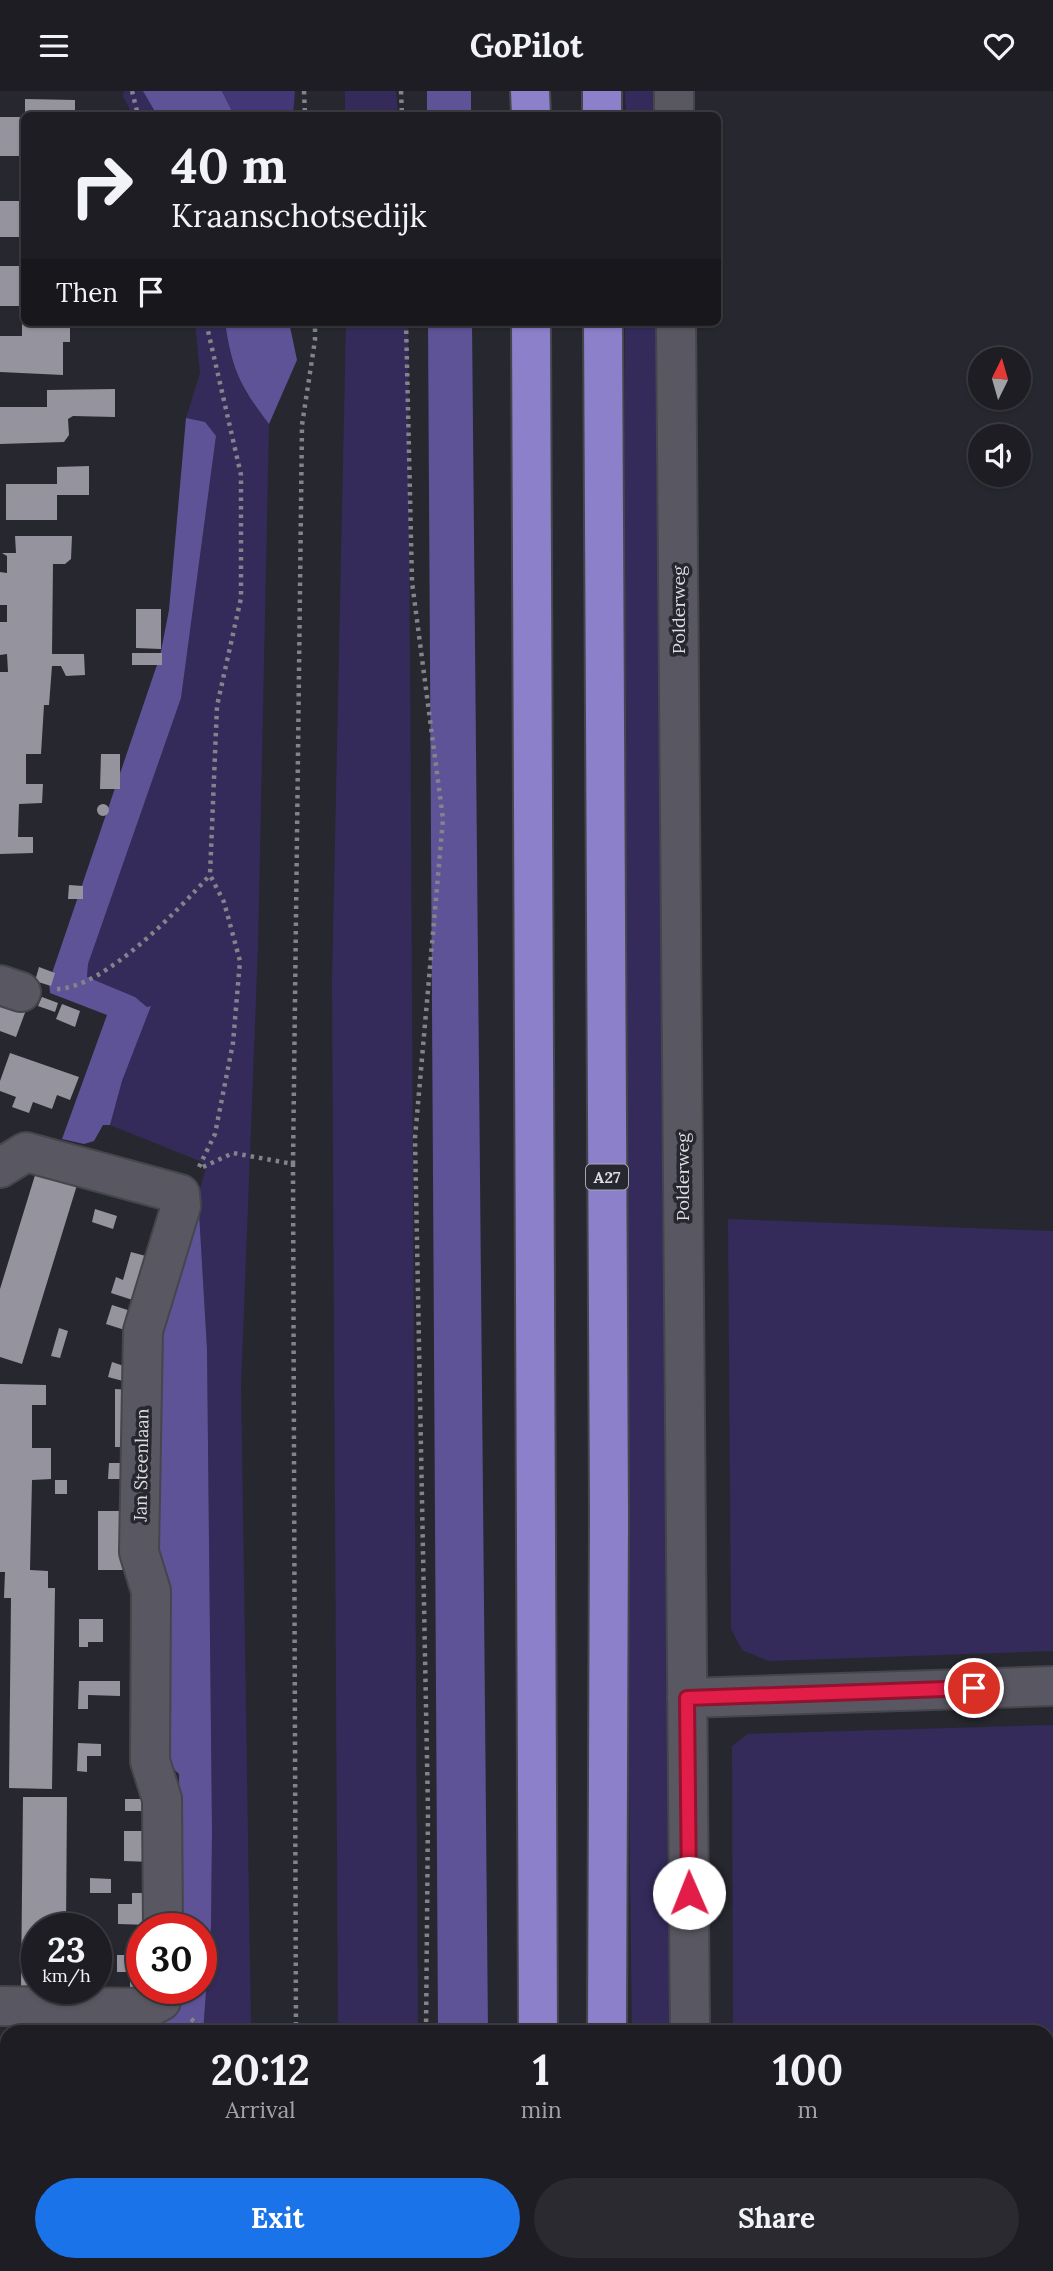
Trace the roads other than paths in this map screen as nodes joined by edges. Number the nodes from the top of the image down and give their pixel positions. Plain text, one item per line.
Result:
1 (530, 91) edge
2 (602, 91) edge
3 (674, 91) edge
4 (531, 112) edge
5 (602, 112) edge
6 (674, 112) edge
7 (531, 326) edge
8 (603, 326) edge
9 (676, 326) edge
10 (0, 1168) edge
11 (1053, 1685) edge
12 (687, 1698) junction
13 (163, 1913) edge
14 (155, 2004) edge
15 (0, 2006) edge
16 (538, 2025) edge
17 (607, 2025) edge
18 (690, 2025) edge

1 - 4 highway
2 - 5 highway
3 - 6 street
7 - 16 highway
8 - 17 highway, A27
9 - 12 street, Polderweg
10 - 13 street, Jan Steenlaan
11 - 12 street
12 - 18 street, Polderweg
14 - 15 street

